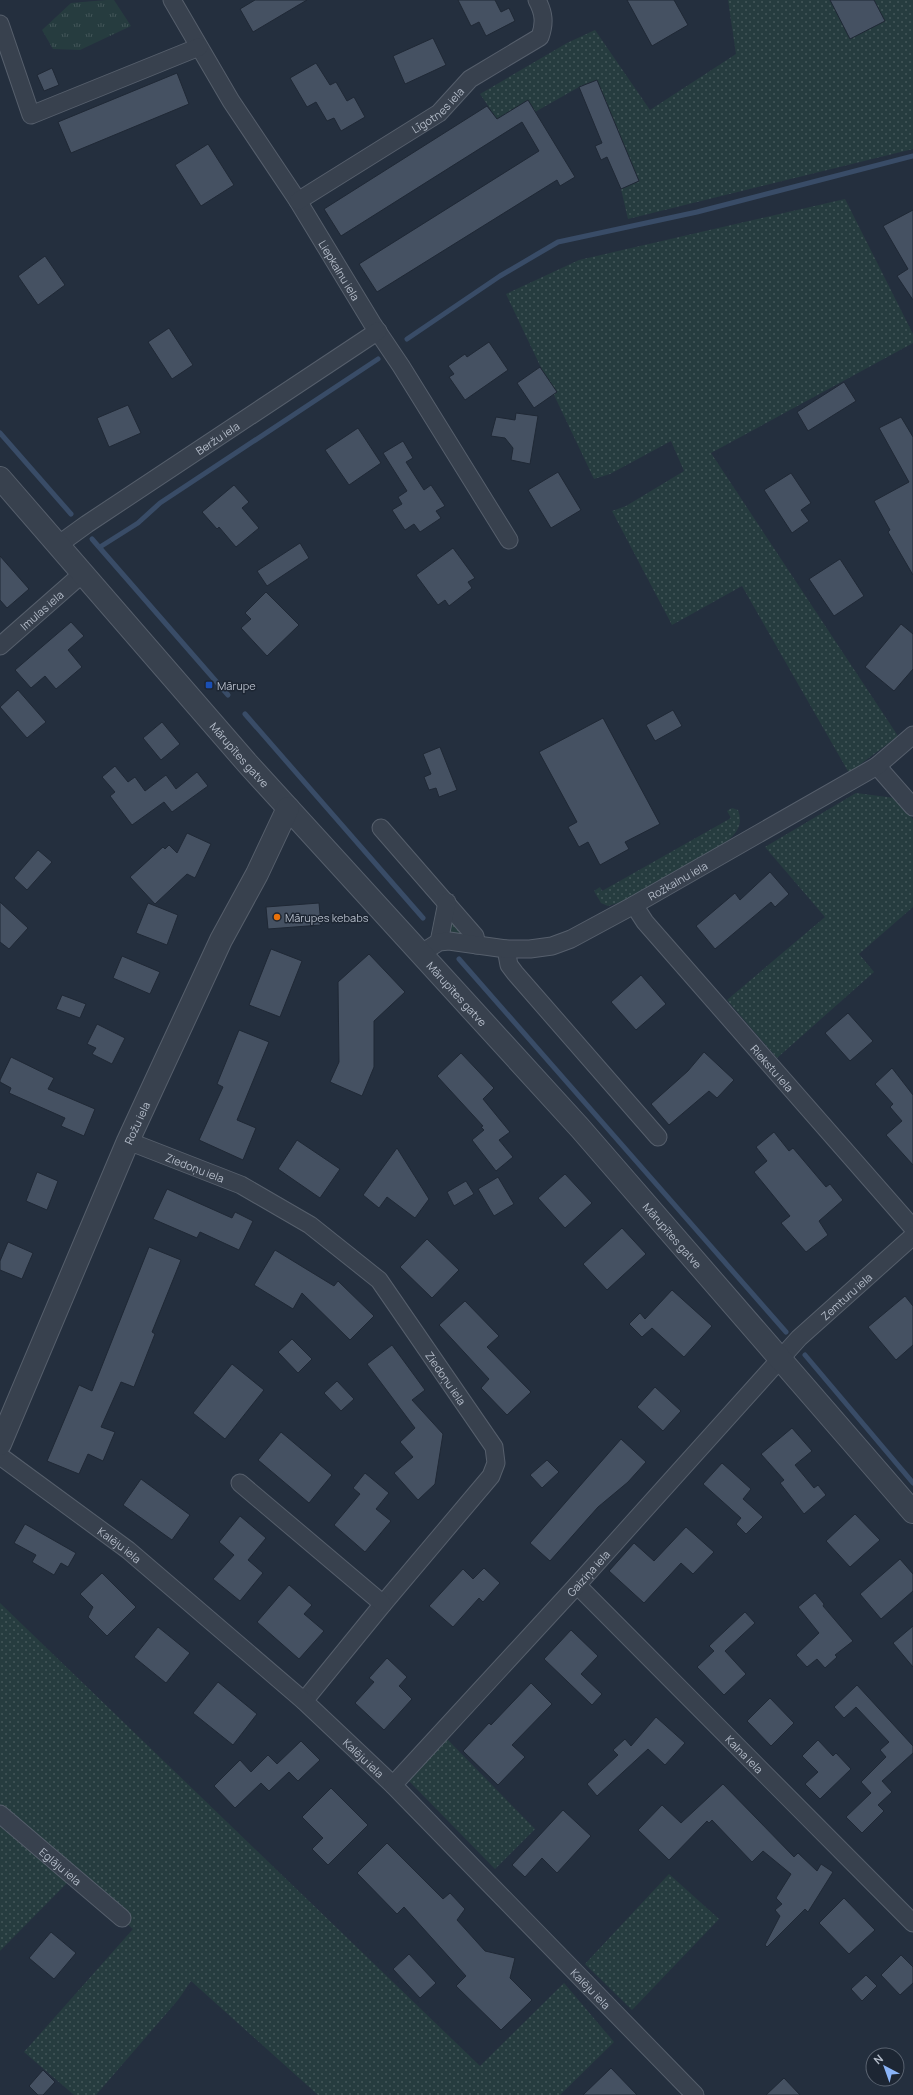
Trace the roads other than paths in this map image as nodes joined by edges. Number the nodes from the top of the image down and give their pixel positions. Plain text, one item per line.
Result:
1 (536, 0) edge
2 (174, 1) edge
3 (0, 24) edge
4 (199, 47) junction
5 (298, 201) junction
6 (378, 331) junction
7 (0, 478) edge
8 (509, 540) dead end
9 (58, 545) junction
10 (82, 574) junction
11 (0, 646) edge
12 (913, 735) edge
13 (877, 766) junction
14 (913, 806) edge
15 (288, 808) junction
16 (381, 828) dead end
17 (447, 902) junction
18 (634, 905) junction
19 (439, 942) junction
20 (477, 945) junction
21 (506, 949) junction
22 (420, 954) junction
23 (658, 1137) dead end
24 (128, 1141) junction
25 (913, 1228) edge
26 (913, 1236) edge
27 (782, 1358) junction
28 (0, 1444) edge
29 (0, 1456) edge
30 (240, 1483) dead end
31 (913, 1512) edge
32 (577, 1585) junction
33 (383, 1604) junction
34 (304, 1701) junction
35 (393, 1785) junction
36 (0, 1814) edge
37 (122, 1918) dead end
38 (913, 1923) edge
39 (693, 2095) edge

1 - 5 street, Līgotnes iela
2 - 4 street, Liepkalnu iela
3 - 4 street
4 - 5 street, Liepkalnu iela
5 - 6 street, Liepkalnu iela
6 - 8 street, Liepkalnu iela
6 - 9 street, Beržu iela
7 - 9 street, Mārupītes gatve
9 - 10 street, Mārupītes gatve
10 - 11 street, Imulas iela
10 - 15 street, Mārupītes gatve
12 - 13 street, Rožkalnu iela
13 - 14 street
13 - 18 street, Rožkalnu iela
15 - 22 street, Mārupītes gatve
15 - 24 street, Rožu iela
16 - 17 street
17 - 19 street
17 - 20 street
18 - 21 street, Rožkalnu iela
18 - 25 street, Riekstu iela
19 - 20 street, Rožkalnu iela
19 - 22 street
20 - 21 street, Rožkalnu iela
21 - 23 street
22 - 27 street, Mārupītes gatve
24 - 28 street, Rožu iela
24 - 33 street, Ziedoņu iela
26 - 27 street, Zemturu iela
27 - 31 street, Mārupītes gatve
27 - 32 street, Gaiziņa iela
29 - 34 street, Kalēju iela
30 - 33 street
32 - 35 street, Gaiziņa iela
32 - 38 street, Kalna iela
33 - 34 street, Ziedoņu iela
34 - 35 street, Kalēju iela
35 - 39 street, Kalēju iela
36 - 37 street, Eglāju iela

